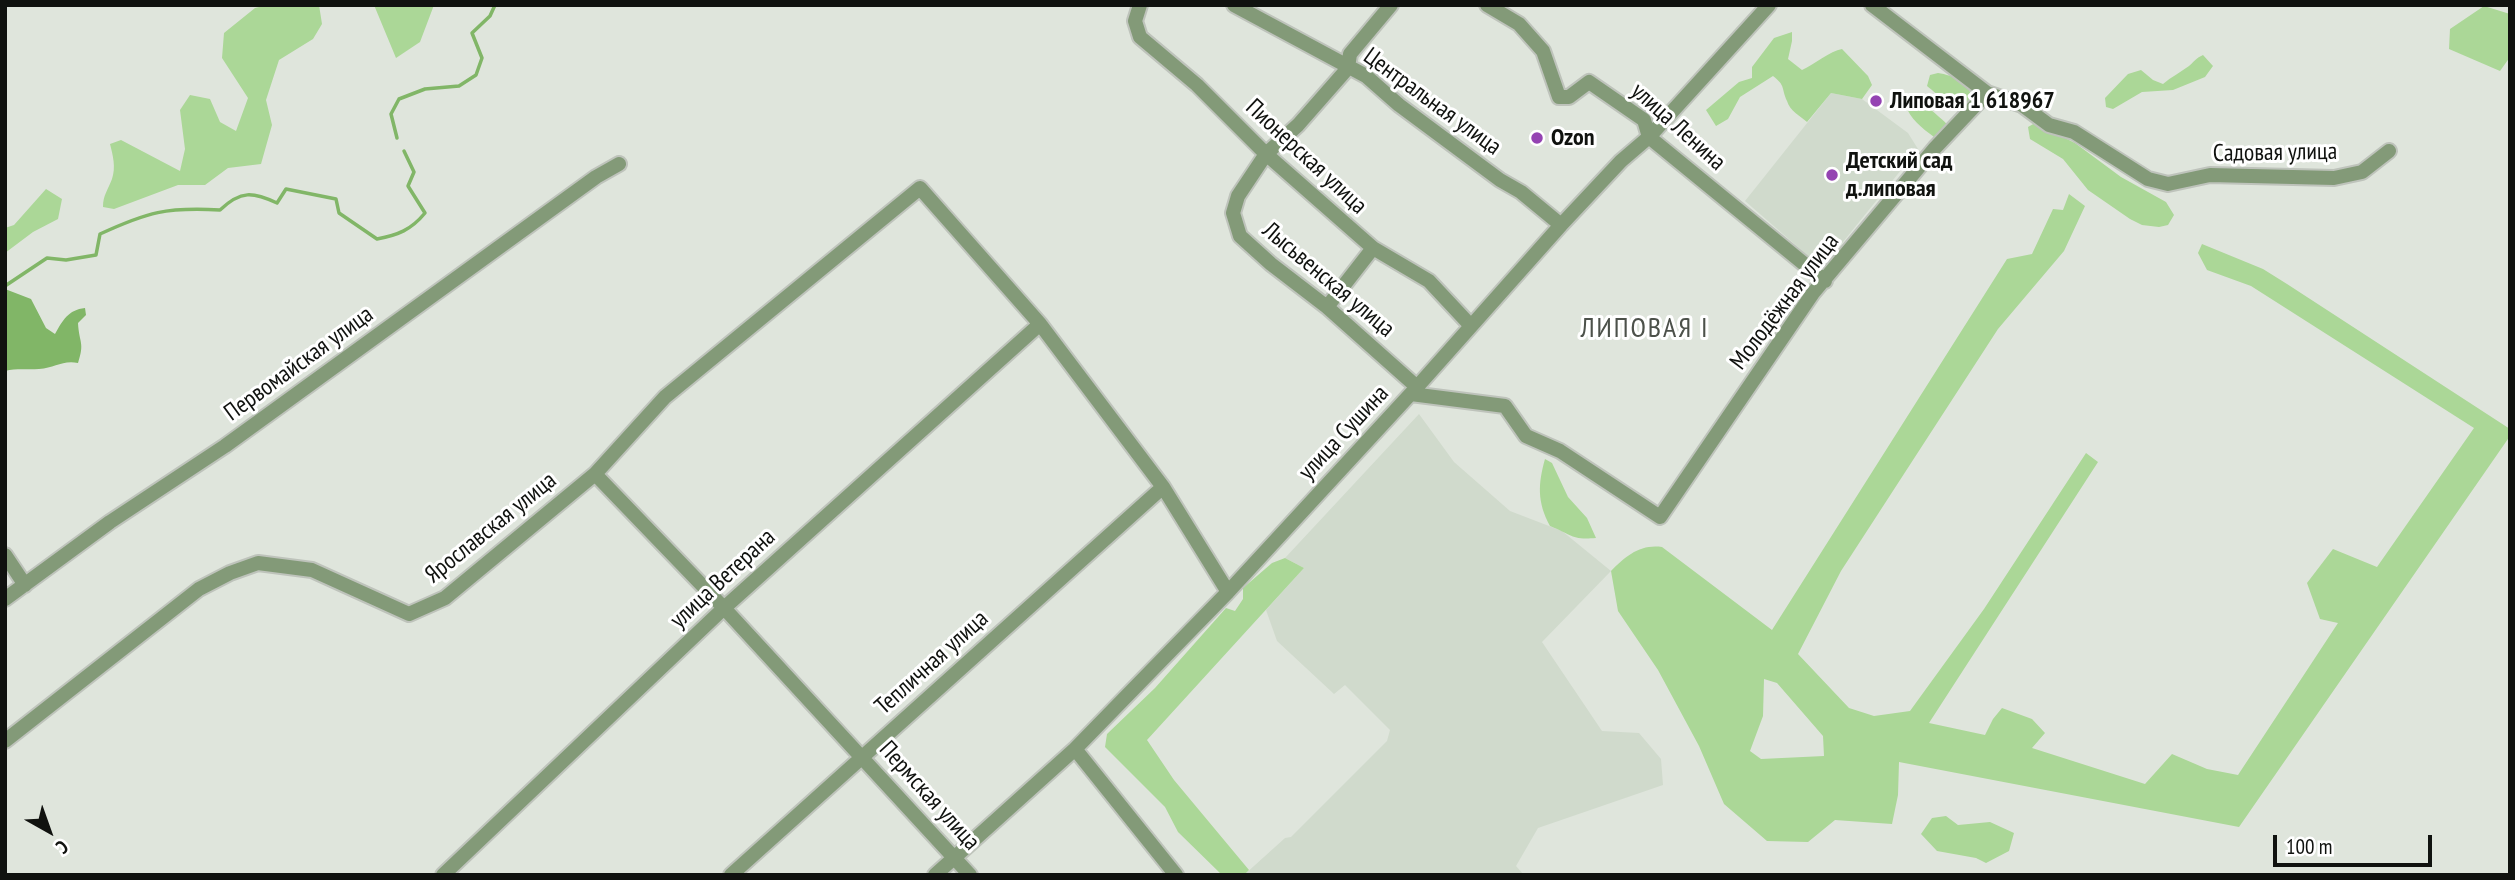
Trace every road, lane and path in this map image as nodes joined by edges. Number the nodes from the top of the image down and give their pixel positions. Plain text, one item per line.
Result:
1 (1140, 5) edge
2 (1234, 5) edge
3 (1391, 5) edge
4 (1487, 5) edge
5 (1769, 5) edge
6 (1872, 5) edge
7 (1348, 68) junction
8 (1987, 93) junction
9 (1649, 136) junction
10 (2389, 151) dead end
11 (1266, 153) junction
12 (619, 164) dead end
13 (1561, 225) junction
14 (1373, 248) junction
15 (1825, 281) junction
16 (1327, 307) junction
17 (1040, 324) junction
18 (1471, 326) junction
19 (1414, 391) junction
20 (595, 474) junction
21 (1163, 487) junction
22 (5, 555) edge
23 (25, 584) junction
24 (1228, 592) junction
25 (5, 599) edge
26 (724, 608) junction
27 (5, 741) edge
28 (1074, 749) junction
29 (862, 757) junction
30 (953, 858) junction
31 (443, 875) edge
32 (731, 875) edge
33 (935, 875) edge
34 (970, 875) edge
35 (1176, 875) edge

1 - 11 street, Пионерская улица
2 - 7 street, Центральная улица
3 - 7 street
4 - 9 street, улица Ленина
5 - 9 street, улица Сушина
6 - 8 street, Садовая улица
7 - 11 street
7 - 13 street, Центральная улица
8 - 10 street, Садовая улица
8 - 15 street, Молодёжная улица
9 - 13 street, улица Сушина
9 - 15 street, улица Ленина
11 - 14 street, Пионерская улица
11 - 16 street, Лысьвенская улица
12 - 23 street, Первомайская улица
13 - 18 street, улица Сушина
14 - 16 street
14 - 18 street, Пионерская улица
15 - 19 street, Молодёжная улица
16 - 19 street, Лысьвенская улица
17 - 20 street, Ярославская улица
17 - 21 street
17 - 26 street, улица Ветерана
18 - 19 street, улица Сушина
19 - 24 street, улица Сушина
20 - 26 street, Пермская улица
20 - 27 street, Ярославская улица
21 - 24 street
21 - 29 street, Тепличная улица
22 - 23 street
23 - 25 street, Первомайская улица
24 - 28 street, улица Сушина
26 - 29 street, Пермская улица
26 - 31 street, улица Ветерана
28 - 30 street, улица Сушина
28 - 35 street
29 - 30 street, Пермская улица
29 - 32 street, Тепличная улица
30 - 33 street, улица Сушина
30 - 34 street, Пермская улица

